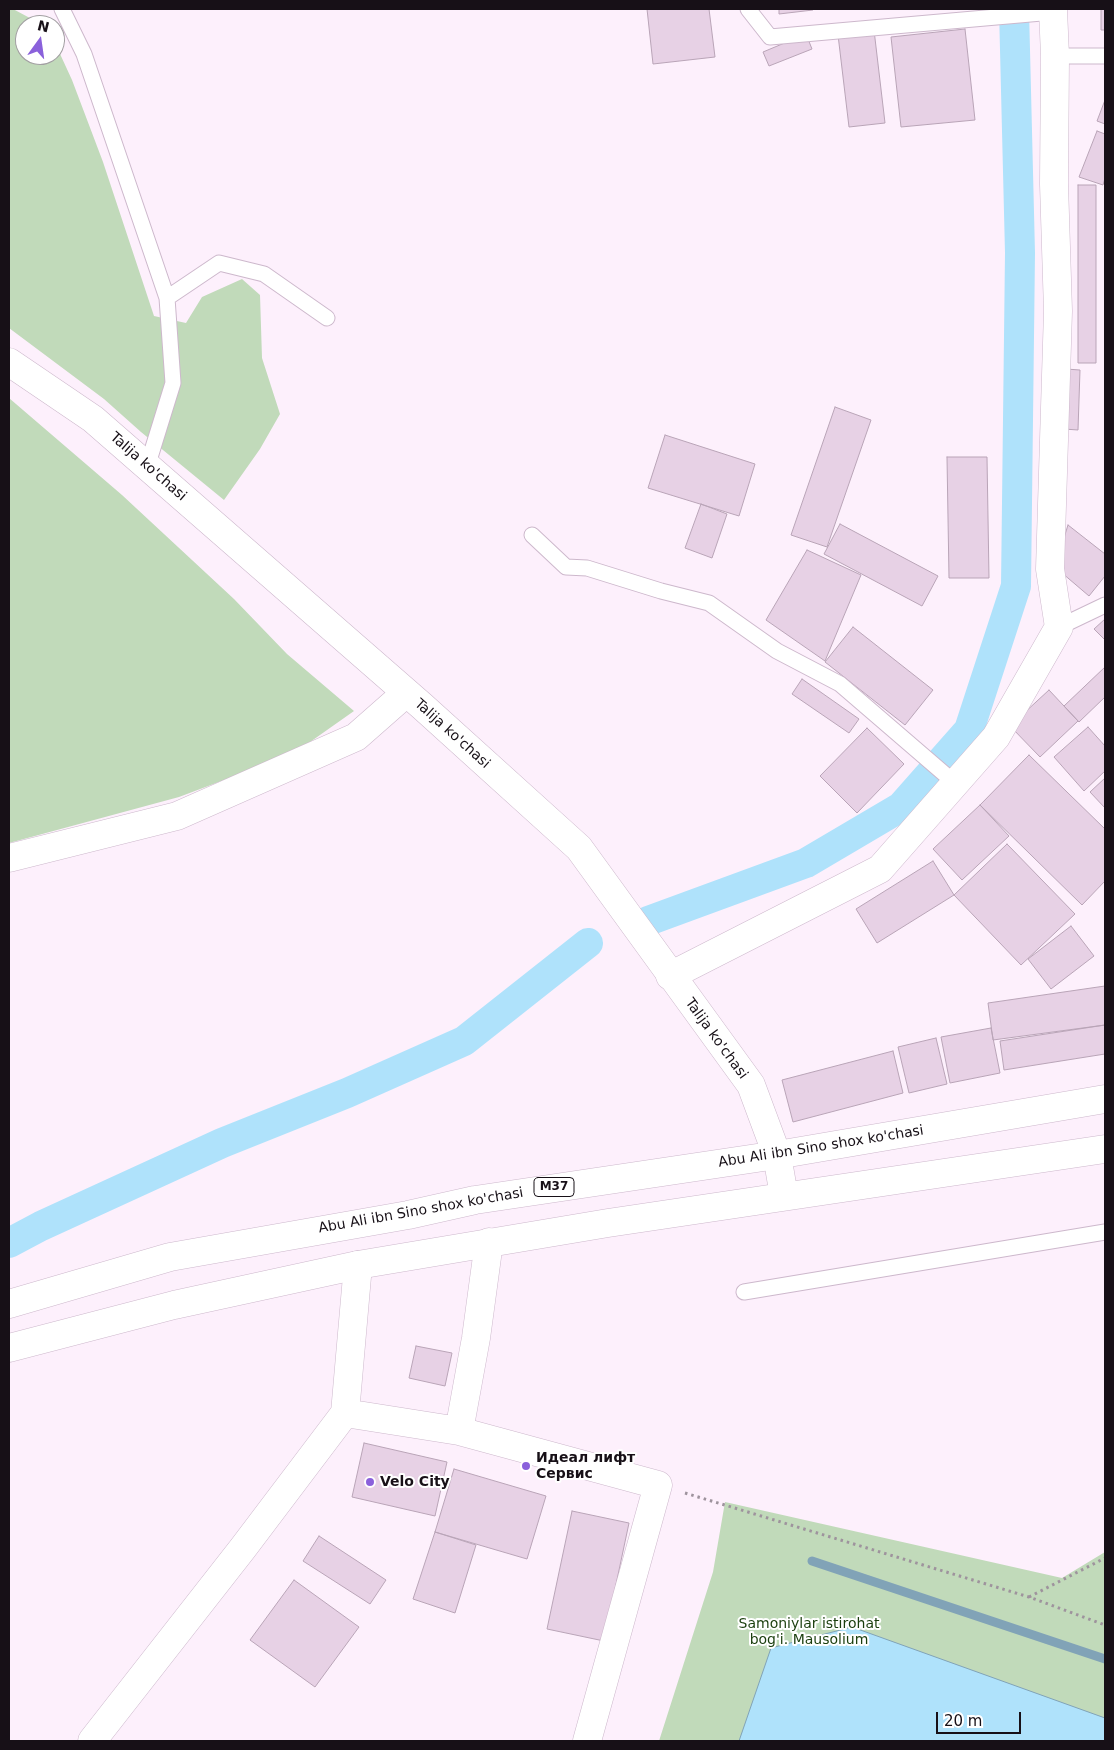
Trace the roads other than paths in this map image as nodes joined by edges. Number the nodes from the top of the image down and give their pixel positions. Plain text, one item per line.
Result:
1 (62, 9) edge
2 (748, 9) edge
3 (1053, 10) edge
4 (1055, 56) junction
5 (1105, 56) edge
6 (167, 298) junction
7 (327, 318) dead end
8 (9, 362) edge
9 (147, 467) junction
10 (532, 535) dead end
11 (1105, 605) edge
12 (1059, 627) junction
13 (406, 693) junction
14 (955, 783) junction
15 (9, 858) edge
16 (670, 976) junction
17 (1105, 1099) edge
18 (1105, 1149) edge
19 (777, 1155) junction
20 (784, 1196) junction
21 (408, 1215) junction
22 (1105, 1232) edge
23 (488, 1242) junction
24 (416, 1255) junction
25 (358, 1265) junction
26 (744, 1292) dead end
27 (9, 1304) edge
28 (9, 1348) edge
29 (345, 1413) junction
30 (458, 1431) junction
31 (92, 1741) edge
32 (586, 1741) edge

1 - 6 lane
2 - 3 lane
3 - 4 street
4 - 5 lane
4 - 12 street
6 - 7 lane
6 - 9 lane
8 - 9 street, Talija ko'chasi
9 - 13 street, Talija ko'chasi
10 - 14 lane
11 - 12 lane
12 - 14 street
13 - 15 street
13 - 16 street, Talija ko'chasi
14 - 16 street
16 - 19 street, Talija ko'chasi
17 - 19 street, Abu Ali ibn Sino shox ko'chasi / M37
18 - 20 street
19 - 20 street, Talija ko'chasi
19 - 21 street, Abu Ali ibn Sino shox ko'chasi / M37
20 - 23 street
21 - 24 street
21 - 27 street, Abu Ali ibn Sino shox ko'chasi / M37
22 - 26 lane
23 - 24 street
23 - 30 street
24 - 25 street
25 - 28 street
25 - 29 street
29 - 30 street
29 - 31 street
30 - 32 street

